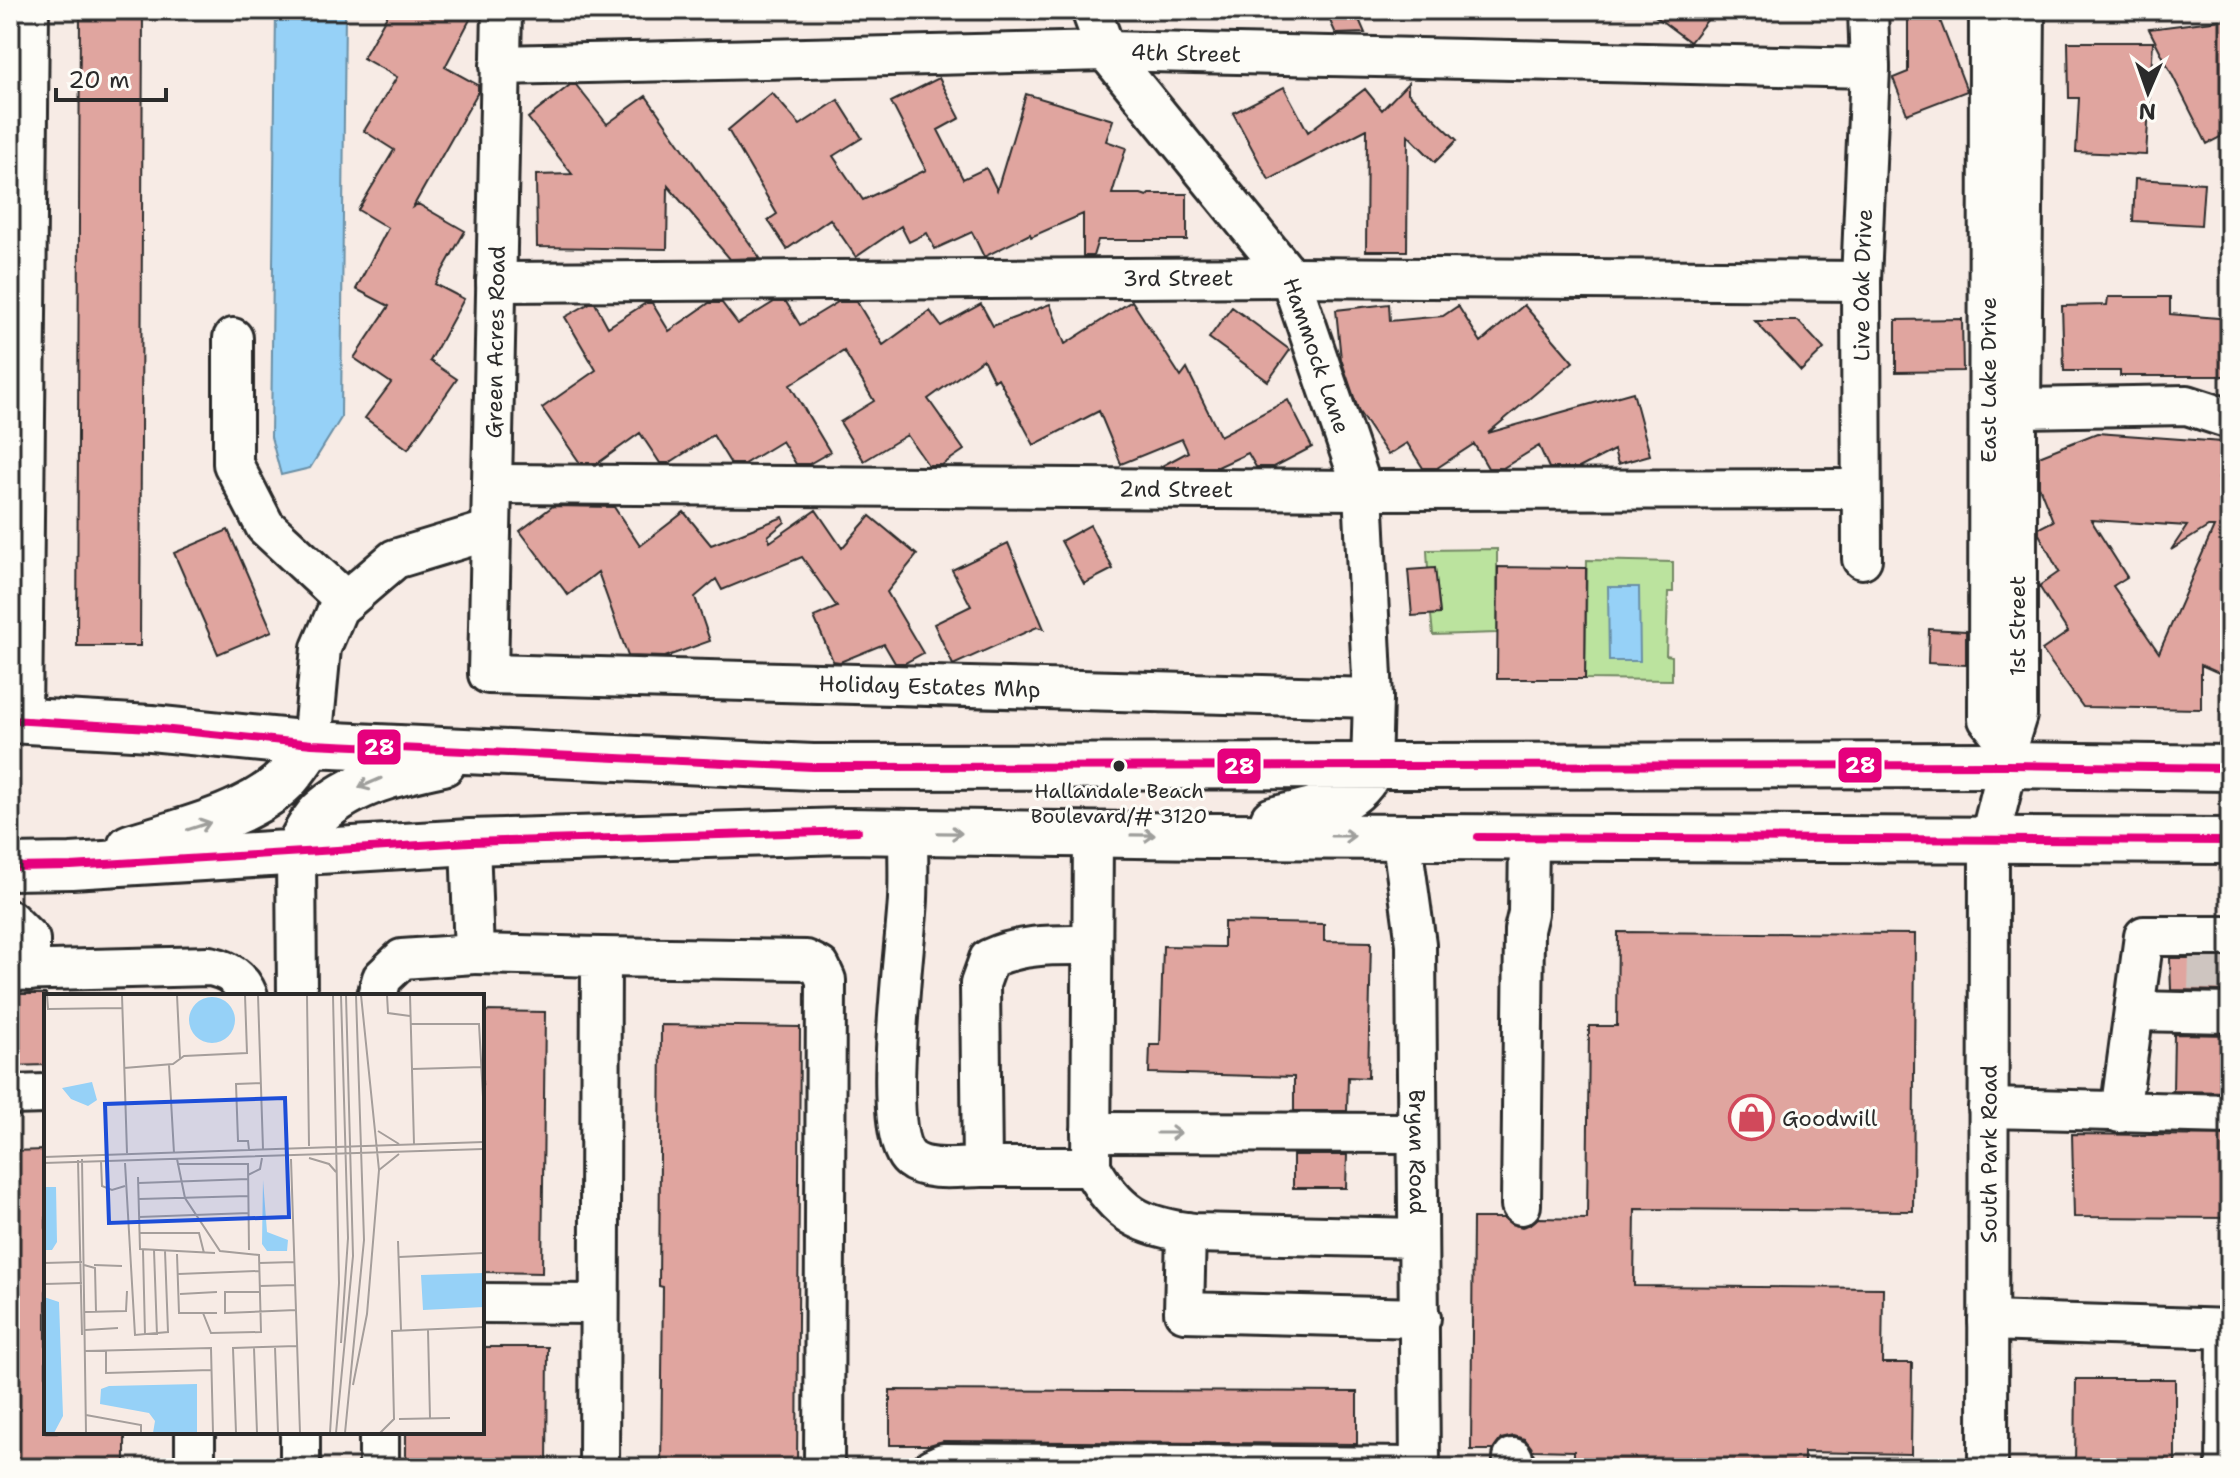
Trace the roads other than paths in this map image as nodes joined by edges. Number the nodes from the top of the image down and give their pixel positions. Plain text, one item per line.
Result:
1 (29, 10) edge
2 (502, 10) edge
3 (1091, 10) edge
4 (1868, 10) edge
5 (1989, 10) edge
6 (2025, 10) edge
7 (1106, 51) junction
8 (500, 65) junction
9 (1870, 68) junction
10 (19, 275) edge
11 (1290, 277) junction
12 (1861, 281) junction
13 (496, 282) junction
14 (233, 338) dead end
15 (2021, 408) junction
16 (2230, 419) edge
17 (492, 484) junction
18 (1860, 489) junction
19 (1363, 490) junction
20 (491, 530) junction
21 (1862, 559) dead end
22 (346, 601) junction
23 (488, 674) joint
24 (1373, 698) junction
25 (16, 720) edge
26 (312, 744) junction
27 (500, 751) junction
28 (2008, 754) junction
29 (1371, 767) junction
30 (2230, 768) edge
31 (908, 832) junction
32 (1093, 834) junction
33 (1401, 835) junction
34 (1209, 836) junction
35 (1529, 837) junction
36 (1989, 841) junction
37 (2230, 841) edge
38 (470, 842) junction
39 (296, 851) junction
40 (71, 866) junction
41 (10, 867) edge
42 (10, 920) edge
43 (1092, 945) junction
44 (474, 954) junction
45 (601, 957) junction
46 (20, 971) edge
47 (2215, 974) edge
48 (247, 994) edge
49 (297, 994) edge
50 (378, 994) edge
51 (2134, 1011) junction
52 (44, 1094) edge
53 (10, 1095) edge
54 (1988, 1108) junction
55 (2120, 1113) junction
56 (2230, 1114) edge
57 (1416, 1133) junction
58 (1091, 1150) junction
59 (982, 1167) junction
60 (1521, 1205) dead end
61 (1186, 1232) junction
62 (1418, 1238) junction
63 (484, 1303) edge
64 (599, 1304) junction
65 (1421, 1318) junction
66 (1988, 1321) junction
67 (2229, 1329) edge
68 (195, 1434) edge
69 (300, 1434) edge
70 (379, 1434) edge
71 (195, 1468) edge
72 (300, 1468) edge
73 (379, 1468) edge
74 (599, 1468) edge
75 (824, 1468) edge
76 (932, 1468) edge
77 (1420, 1468) edge
78 (1988, 1468) edge
79 (2226, 1468) edge

1 - 10 street
2 - 8 street, Green Acres Road
3 - 7 street, Hammock Lane
4 - 9 street, Live Oak Drive
5 - 28 street, East Lake Drive
6 - 15 street, 1st Street
7 - 8 street, 4th Street
7 - 9 street, 4th Street
7 - 11 street, Hammock Lane
8 - 13 street, Green Acres Road
9 - 12 street, Live Oak Drive
10 - 25 street
11 - 12 street, 3rd Street
11 - 13 street, 3rd Street
11 - 19 street, Hammock Lane
12 - 18 street, Live Oak Drive
13 - 17 street, Green Acres Road
14 - 22 street
15 - 16 street
15 - 28 street, 1st Street
17 - 19 street, 2nd Street
17 - 20 street, Green Acres Road
18 - 19 street, 2nd Street
18 - 21 street, Live Oak Drive
19 - 24 street, Hammock Lane
20 - 22 street
20 - 23 street, Green Acres Road
22 - 26 street
23 - 24 street, Holiday Estates Mhp
24 - 29 street, Hammock Lane
25 - 26 main road
26 - 27 main road
40 -> 26 main road
27 - 29 main road
27 -> 39 main road
28 - 29 main road
28 - 30 main road
28 - 36 street, 1st Street
29 - 34 main road
31 -> 32 main road
31 - 38 main road
31 - 59 street
32 -> 34 main road
32 - 43 street
34 -> 33 main road
33 - 35 main road
33 - 57 street, Bryan Road
35 - 36 main road
35 - 60 street
36 - 37 main road
36 - 54 street, South Park Road
38 - 39 main road
38 - 44 street
39 - 40 main road
39 - 49 street
40 - 41 main road
42 - 46 street
43 - 58 street
43 - 59 street
44 - 45 street
44 - 50 street
45 - 64 street
45 - 75 street
46 - 48 street
47 - 51 street
47 - 51 street
51 - 55 street
52 - 53 street
54 - 55 street
54 - 66 street, South Park Road
55 - 56 street
58 -> 57 street
57 - 62 street, Bryan Road
58 - 59 street
58 - 61 street
61 - 62 street
61 - 65 street
62 - 65 street, Bryan Road
63 - 64 street
64 - 74 street
65 - 77 street, Bryan Road
66 - 67 street
66 - 78 street, South Park Road
67 - 79 street
68 - 71 street
69 - 72 street
70 - 73 street
76 - 77 street

